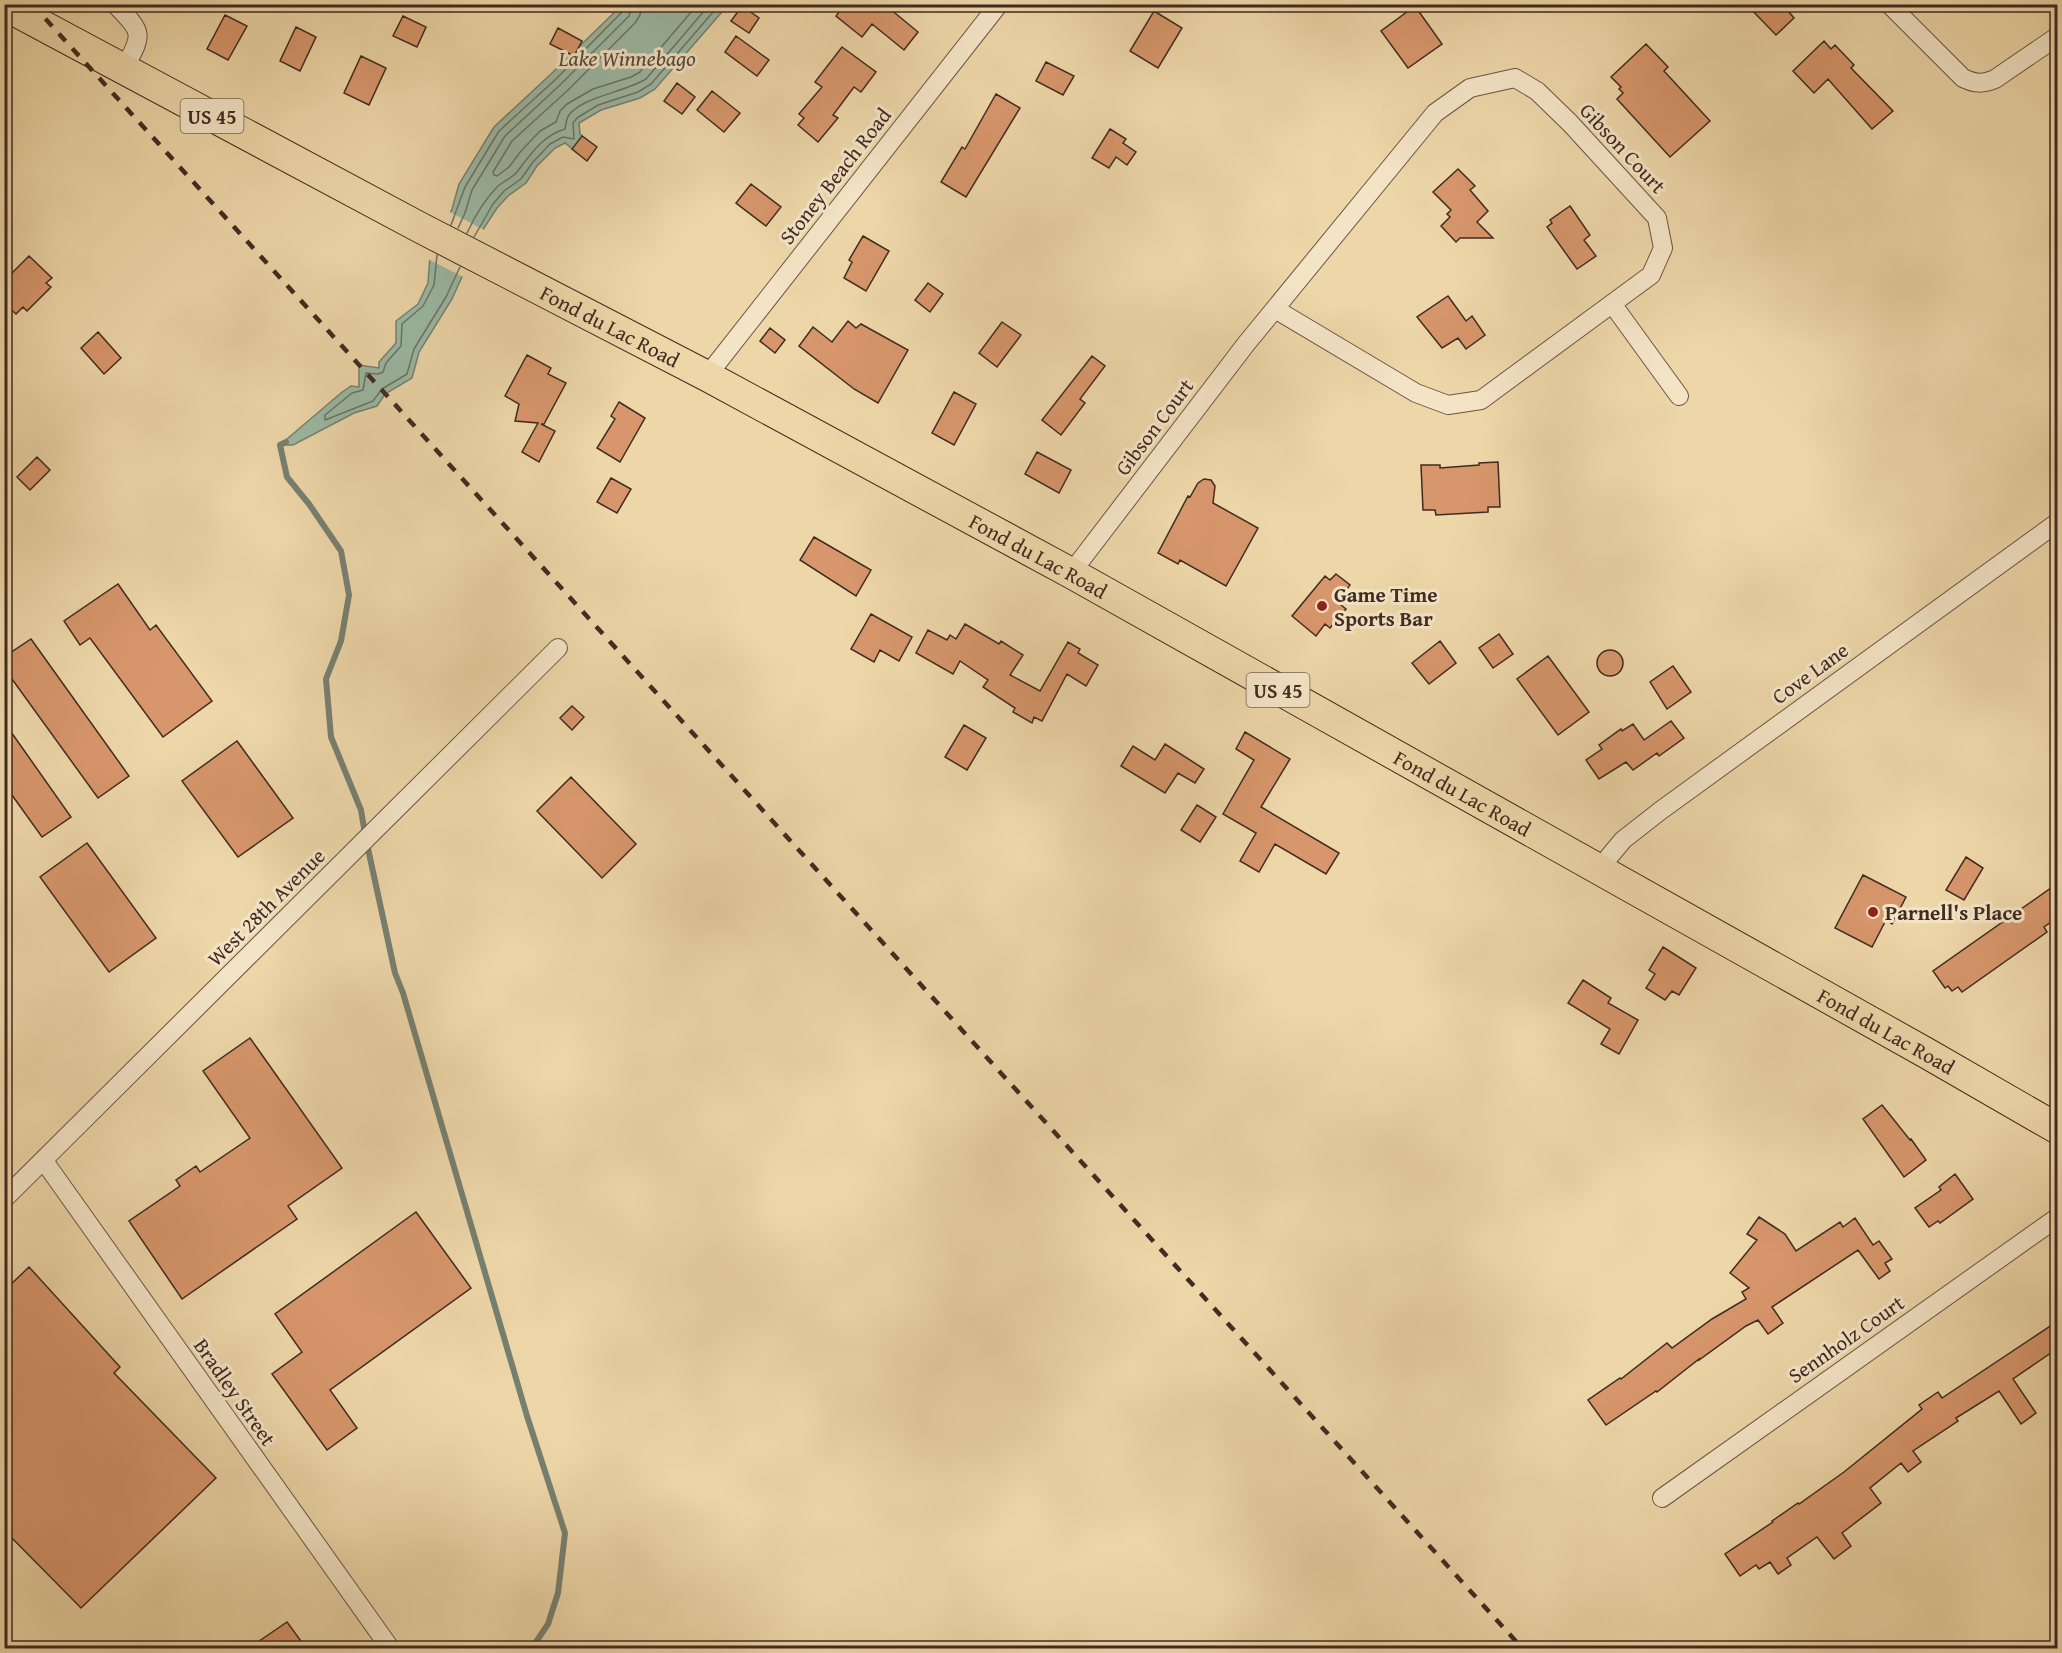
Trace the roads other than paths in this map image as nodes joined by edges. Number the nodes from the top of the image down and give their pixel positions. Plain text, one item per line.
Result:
1 (115, 4) edge
2 (999, 4) edge
3 (1889, 4) edge
4 (4, 5) edge
5 (2058, 36) edge
6 (124, 69) junction
7 (1613, 305) junction
8 (1275, 309) junction
9 (707, 376) junction
10 (1679, 396) dead end
11 (2058, 522) edge
12 (1071, 573) junction
13 (558, 648) dead end
14 (1598, 870) junction
15 (2058, 1129) edge
16 (44, 1161) junction
17 (4, 1199) edge
18 (2058, 1217) edge
19 (1662, 1498) dead end
20 (390, 1648) edge

1 - 6 street
2 - 9 street, Stoney Beach Road
3 - 5 street
4 - 6 main road, Fond du Lac Road / US 45
6 - 9 main road, Fond du Lac Road / US 45
7 - 8 street, Gibson Court
7 - 8 street, Gibson Court
7 - 10 street
8 - 12 street, Gibson Court
9 - 12 main road, Fond du Lac Road / US 45
11 - 14 street, Cove Lane
12 - 14 main road, Fond du Lac Road / US 45
13 - 16 street, West 28th Avenue
14 - 15 main road, Fond du Lac Road / US 45
16 - 17 street, West 28th Avenue
16 - 20 street, Bradley Street
18 - 19 street, Sennholz Court

